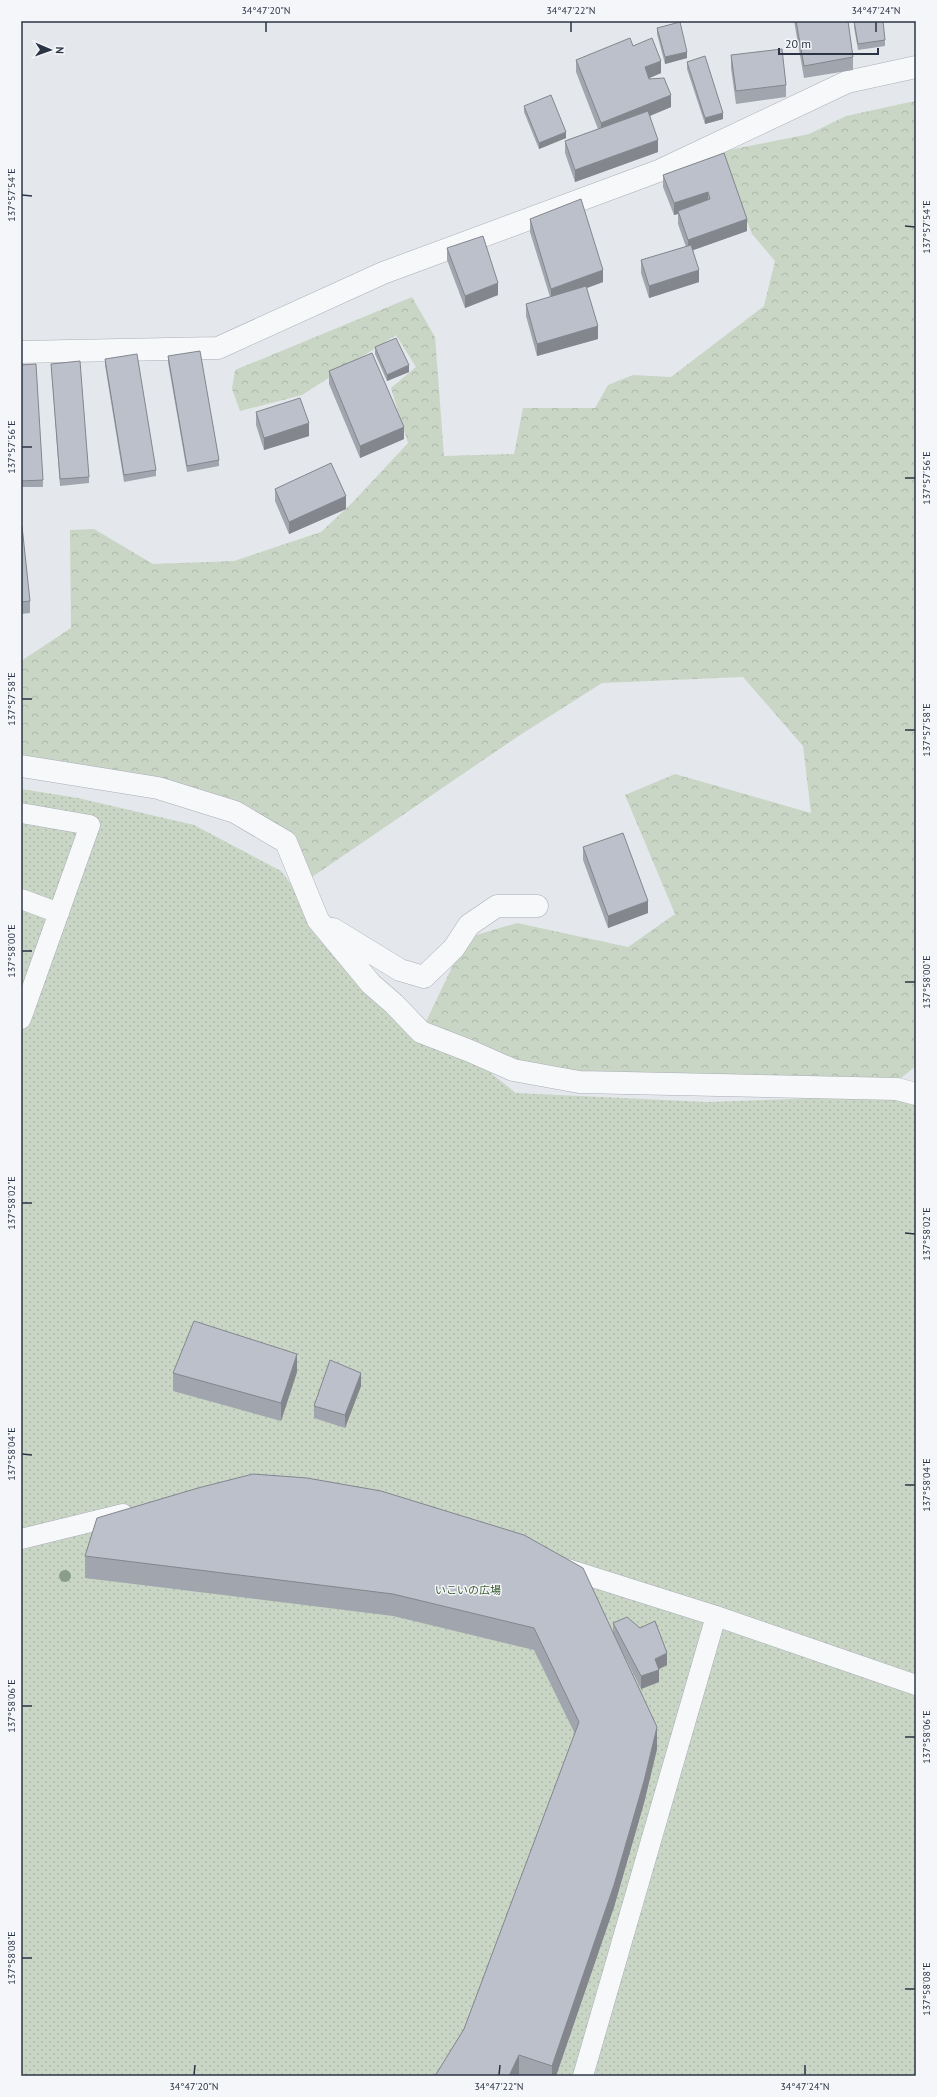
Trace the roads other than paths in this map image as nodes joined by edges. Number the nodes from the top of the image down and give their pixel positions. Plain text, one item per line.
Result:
1 (916, 67) edge
2 (21, 352) edge
3 (21, 766) edge
4 (21, 813) edge
5 (21, 899) edge
6 (537, 906) dead end
7 (58, 913) junction
8 (318, 920) junction
9 (27, 981) edge
10 (21, 1019) edge
11 (916, 1094) edge
12 (143, 1509) edge
13 (21, 1539) edge
14 (541, 1561) edge
15 (716, 1616) junction
16 (916, 1685) edge
17 (583, 2076) edge

1 - 2 street
3 - 8 street
4 - 7 lane
5 - 7 lane
6 - 8 street
7 - 9 lane
8 - 11 street
9 - 10 lane
12 - 13 lane
14 - 15 lane
15 - 16 lane
15 - 17 lane

